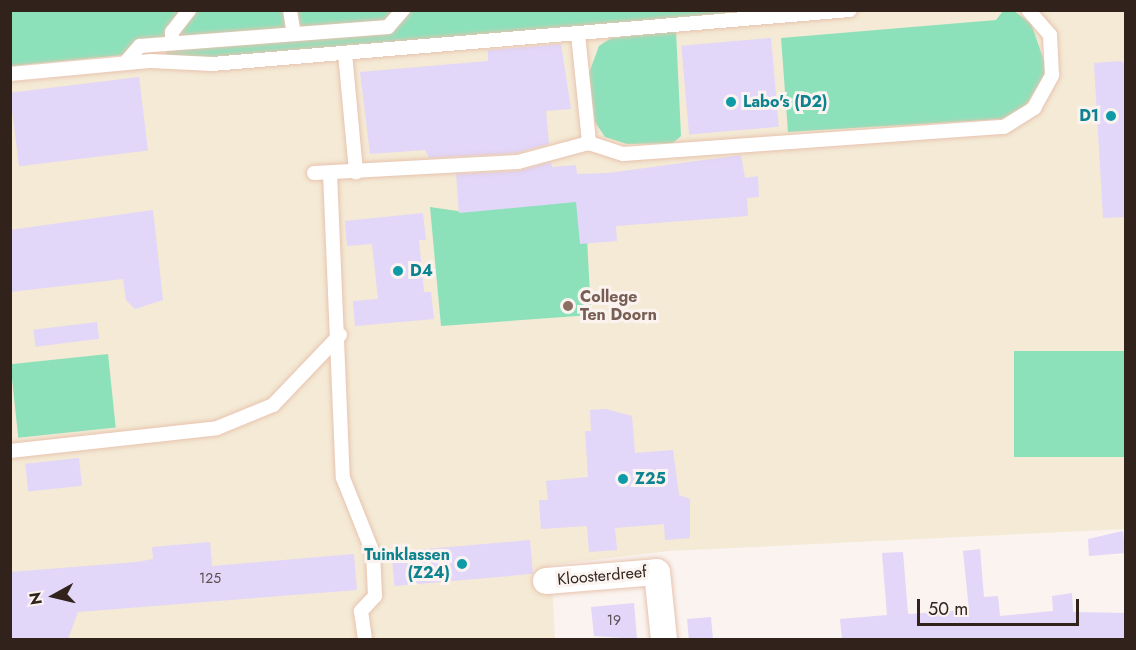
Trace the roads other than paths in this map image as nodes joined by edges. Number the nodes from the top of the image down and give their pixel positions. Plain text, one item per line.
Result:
1 (189, 10) edge
2 (290, 10) edge
3 (403, 10) edge
4 (850, 10) edge
5 (1028, 10) edge
6 (293, 30) junction
7 (578, 34) junction
8 (172, 44) junction
9 (345, 52) junction
10 (125, 63) junction
11 (10, 74) edge
12 (589, 143) junction
13 (356, 172) junction
14 (314, 173) dead end
15 (330, 173) junction
16 (340, 336) junction
17 (10, 451) edge
18 (546, 581) dead end
19 (365, 639) edge
20 (664, 639) edge

1 - 8 lane
2 - 6 lane
3 - 6 lane
4 - 7 lane
5 - 12 lane
6 - 8 lane
7 - 9 lane
7 - 12 lane
8 - 10 lane
9 - 10 lane
9 - 13 lane
10 - 11 lane
12 - 13 lane
13 - 15 lane
14 - 15 lane
15 - 16 lane
16 - 17 lane
16 - 19 lane
18 - 20 street, Kloosterdreef

